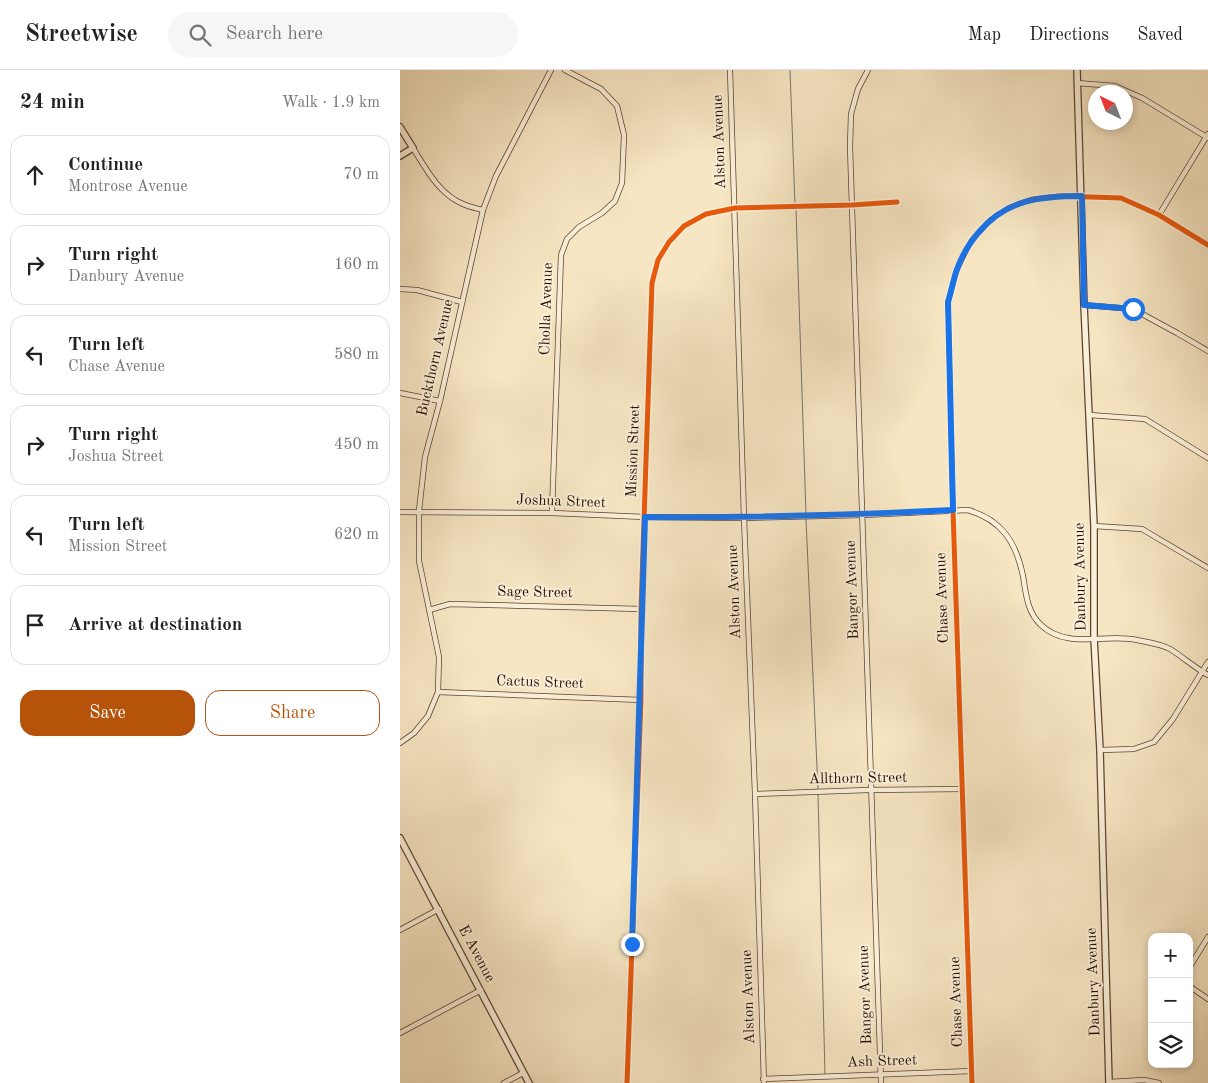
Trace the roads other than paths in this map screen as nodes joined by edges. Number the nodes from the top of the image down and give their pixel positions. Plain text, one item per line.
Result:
1 (551, 70) edge
2 (564, 70) edge
3 (730, 70) edge
4 (868, 70) edge
5 (1077, 70) edge
6 (1077, 83) junction
7 (400, 127) edge
8 (1207, 136) edge
9 (413, 148) junction
10 (400, 156) edge
11 (1082, 196) junction
12 (897, 202) dead end
13 (852, 206) junction
14 (735, 208) junction
15 (483, 210) junction
16 (1159, 215) junction
17 (1208, 245) edge
18 (400, 289) edge
19 (462, 302) junction
20 (1084, 305) junction
21 (1208, 351) edge
22 (400, 394) edge
23 (440, 401) junction
24 (1089, 415) junction
25 (1208, 458) edge
26 (953, 510) junction
27 (420, 511) junction
28 (400, 512) edge
29 (552, 513) junction
30 (863, 515) junction
31 (645, 517) junction
32 (744, 518) junction
33 (1094, 526) junction
34 (1208, 568) edge
35 (641, 609) junction
36 (429, 610) junction
37 (1094, 638) junction
38 (1208, 662) edge
39 (1202, 672) junction
40 (1208, 675) edge
41 (438, 692) junction
42 (641, 700) junction
43 (400, 743) edge
44 (1100, 750) junction
45 (962, 789) junction
46 (872, 791) junction
47 (755, 794) junction
48 (400, 838) edge
49 (439, 909) junction
50 (400, 930) edge
51 (1208, 937) edge
52 (1193, 961) edge
53 (1193, 989) edge
54 (481, 990) junction
55 (1208, 999) edge
56 (400, 1033) edge
57 (972, 1071) junction
58 (524, 1073) junction
59 (880, 1074) junction
60 (763, 1081) edge
61 (1109, 1082) edge
62 (504, 1083) edge
63 (529, 1083) edge
64 (627, 1083) edge
65 (881, 1083) edge
66 (972, 1083) edge
67 (1159, 1083) edge

1 - 15 street, Buckthorn Avenue
2 - 29 street, Cholla Avenue
3 - 14 street, Alston Avenue
4 - 13 street, Bangor Avenue
5 - 6 street, Danbury Avenue
6 - 8 street
6 - 11 street, Danbury Avenue
7 - 9 street
8 - 16 street
9 - 10 street
9 - 15 street
11 - 16 street, Chase Avenue
11 - 20 street, Danbury Avenue
11 - 26 street, Chase Avenue
12 - 13 street, Mission Street
13 - 14 street, Mission Street
13 - 30 street, Bangor Avenue
14 - 31 street, Mission Street
14 - 32 street, Alston Avenue
15 - 19 street, Buckthorn Avenue
16 - 17 street, Chase Avenue
18 - 19 street
19 - 23 street, Buckthorn Avenue
20 - 21 street
20 - 24 street, Danbury Avenue
22 - 23 street
23 - 27 street, Buckthorn Avenue
24 - 25 street
24 - 33 street, Danbury Avenue
26 - 30 street, Joshua Street
26 - 37 street, Joshua Street
26 - 45 street, Chase Avenue
27 - 28 street, Joshua Street
27 - 29 street, Joshua Street
27 - 36 street, Buckthorn Avenue
29 - 31 street, Joshua Street
30 - 32 street, Joshua Street
30 - 46 street, Bangor Avenue
31 - 32 street, Joshua Street
31 - 35 street, Mission Street
32 - 47 street, Alston Avenue
33 - 34 street
33 - 37 street, Danbury Avenue
35 - 36 street, Sage Street
35 - 42 street, Mission Street
36 - 41 street, Buckthorn Avenue
37 - 39 street, Joshua Street
37 - 44 street, Danbury Avenue
38 - 39 street
39 - 40 street, Joshua Street
39 - 44 street
41 - 42 street, Cactus Street
41 - 43 street, Buckthorn Avenue
42 - 64 street, Mission Street
44 - 61 street, Danbury Avenue
45 - 46 street, Allthorn Street
45 - 57 street, Chase Avenue
46 - 47 street, Allthorn Street
46 - 59 street, Bangor Avenue
47 - 60 street, Alston Avenue
48 - 49 street, E Avenue
49 - 50 street
49 - 54 street, E Avenue
51 - 52 street
53 - 55 street
54 - 56 street
54 - 58 street, E Avenue
57 - 59 street, Ash Street
57 - 66 street, Chase Avenue
58 - 62 street
58 - 63 street, E Avenue
59 - 60 street, Ash Street
59 - 65 street, Bangor Avenue
61 - 67 street

